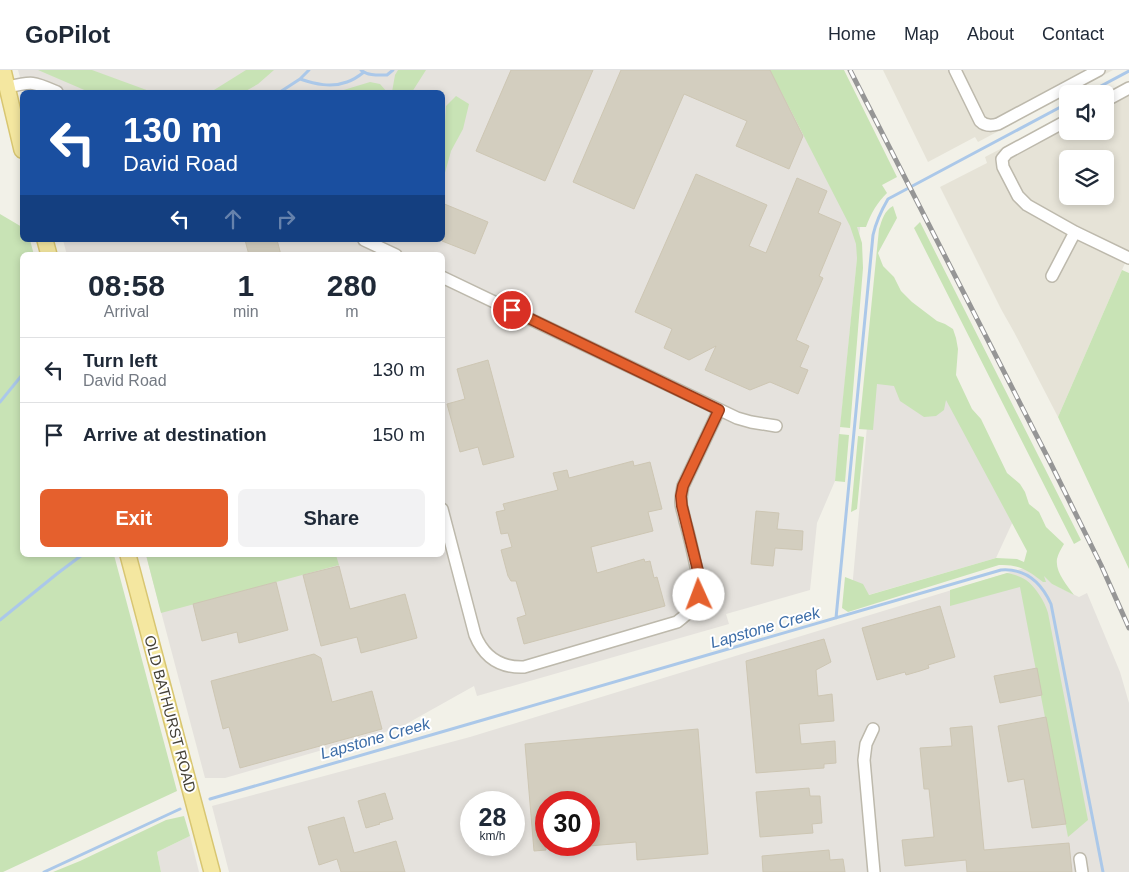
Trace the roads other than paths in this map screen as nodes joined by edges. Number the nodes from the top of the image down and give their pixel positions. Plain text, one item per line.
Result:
1 (3, 70) edge
2 (955, 70) edge
3 (1099, 70) edge
4 (8, 87) junction
5 (1129, 88) edge
6 (52, 90) edge
7 (1114, 96) edge
8 (1059, 125) edge
9 (20, 141) edge
10 (1075, 232) junction
11 (368, 242) edge
12 (390, 252) edge
13 (1129, 258) edge
14 (1052, 276) dead end
15 (445, 279) edge
16 (719, 410) junction
17 (776, 426) dead end
18 (445, 520) edge
19 (129, 557) edge
20 (873, 729) dead end
21 (1080, 859) dead end
22 (212, 872) edge
23 (874, 872) edge
24 (1082, 872) edge

1 - 4 main road
2 - 3 street
4 - 6 street
4 - 9 main road
5 - 7 street
8 - 10 street
10 - 13 street
10 - 14 street
11 - 12 street
15 - 16 street
16 - 17 street
16 - 18 street
19 - 22 main road, OLD BATHURST ROAD
20 - 23 street
21 - 24 street

